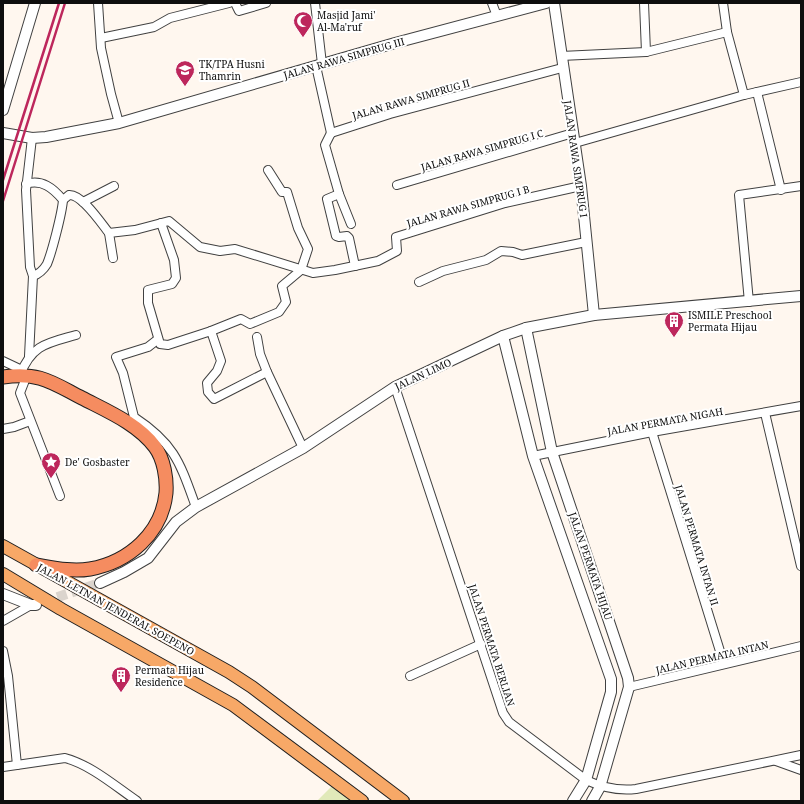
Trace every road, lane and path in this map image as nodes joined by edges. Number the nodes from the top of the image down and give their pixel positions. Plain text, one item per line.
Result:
1 (35, 3) edge
2 (98, 3) edge
3 (230, 3) edge
4 (235, 3) edge
5 (266, 3) edge
6 (315, 3) edge
7 (492, 3) edge
8 (546, 3) edge
9 (554, 3) edge
10 (644, 3) edge
11 (723, 3) edge
12 (497, 16) junction
13 (728, 32) junction
14 (100, 38) junction
15 (646, 52) junction
16 (561, 56) junction
17 (319, 65) junction
18 (562, 68) junction
19 (801, 82) edge
20 (757, 92) junction
21 (744, 95) junction
22 (3, 110) edge
23 (119, 123) junction
24 (331, 132) junction
25 (3, 133) edge
26 (32, 138) junction
27 (574, 138) junction
28 (268, 170) dead end
29 (26, 184) junction
30 (397, 185) dead end
31 (114, 186) dead end
32 (581, 186) junction
33 (801, 186) edge
34 (781, 190) junction
35 (339, 194) junction
36 (63, 200) junction
37 (83, 202) junction
38 (161, 223) junction
39 (351, 224) dead end
40 (109, 233) junction
41 (586, 242) junction
42 (113, 258) dead end
43 (355, 266) junction
44 (302, 270) junction
45 (33, 276) junction
46 (419, 282) dead end
47 (801, 296) edge
48 (749, 302) junction
49 (594, 315) junction
50 (526, 328) junction
51 (211, 331) junction
52 (76, 335) dead end
53 (503, 336) junction
54 (257, 337) dead end
55 (157, 340) junction
56 (29, 356) junction
57 (3, 362) edge
58 (267, 372) junction
59 (23, 373) junction
60 (3, 377) edge
61 (394, 387) junction
62 (801, 406) edge
63 (765, 413) junction
64 (30, 421) junction
65 (3, 429) edge
66 (652, 432) junction
67 (303, 448) junction
68 (552, 452) junction
69 (533, 456) junction
70 (60, 496) dead end
71 (196, 507) junction
72 (3, 546) edge
73 (36, 565) junction
74 (801, 566) edge
75 (3, 574) edge
76 (100, 583) tunnel mouth
77 (3, 594) edge
78 (33, 605) joint
79 (3, 621) edge
80 (481, 644) junction
81 (801, 646) edge
82 (3, 651) edge
83 (724, 664) junction
84 (410, 676) dead end
85 (628, 687) junction
86 (801, 755) edge
87 (775, 761) junction
88 (17, 765) junction
89 (3, 767) edge
90 (801, 770) edge
91 (586, 780) junction
92 (600, 786) junction
93 (137, 801) edge
94 (362, 801) edge
95 (403, 801) edge
96 (573, 801) edge
97 (592, 801) edge

1 - 22 street
2 - 14 street
3 - 14 street
4 - 5 street
6 - 17 street
7 - 12 street
8 - 12 street, JALAN RAWA SIMPRUG III
9 - 16 street, JALAN RAWA SIMPRUG I
10 - 15 street
11 - 13 street
12 - 17 street, JALAN RAWA SIMPRUG III
13 - 15 street
13 - 21 street
14 - 23 street
15 - 16 street
16 - 18 street, JALAN RAWA SIMPRUG I
17 - 23 street, JALAN RAWA SIMPRUG III
17 - 24 street
18 - 24 street, JALAN RAWA SIMPRUG II
18 - 27 street, JALAN RAWA SIMPRUG I
19 - 20 street, JALAN RAWA SIMPRUG I C
20 - 21 street, JALAN RAWA SIMPRUG I C
20 - 34 street
21 - 27 street, JALAN RAWA SIMPRUG I C
23 - 26 street, JALAN RAWA SIMPRUG III
24 - 35 street
25 - 26 street, JALAN RAWA SIMPRUG III
26 - 29 street
27 - 30 street, JALAN RAWA SIMPRUG I C
27 - 32 street, JALAN RAWA SIMPRUG I
28 - 44 street
29 - 36 street
29 - 45 street
31 - 37 street
32 - 41 street, JALAN RAWA SIMPRUG I
32 - 43 street, JALAN RAWA SIMPRUG I B
33 - 34 street
34 - 48 street
35 - 39 street
35 - 43 street
36 - 37 street
36 - 45 street
37 - 40 street
38 - 40 street
38 - 44 street
38 - 55 street
40 - 42 street
41 - 46 street
41 - 49 street, JALAN RAWA SIMPRUG I
43 - 44 street
44 - 51 street
45 - 56 street
47 - 48 street, JALAN LIMO
48 - 49 street, JALAN LIMO
49 - 50 street, JALAN LIMO
50 - 53 street, JALAN LIMO
50 - 68 street, JALAN PERMATA HIJAU
51 - 55 street
51 - 58 street
52 - 56 street
53 - 61 street, JALAN LIMO
53 - 69 street, JALAN PERMATA HIJAU
54 - 58 street
55 - 71 street
56 - 59 street
57 - 59 street
58 - 67 street
59 - 60 highway
59 - 64 street
59 - 73 highway
61 - 67 street, JALAN LIMO
61 - 80 street, JALAN PERMATA BERLIAN
62 - 63 street, JALAN PERMATA NIGAH
63 - 66 street, JALAN PERMATA NIGAH
63 - 74 street
64 - 65 street
64 - 70 street
66 - 68 street, JALAN PERMATA NIGAH
66 - 83 street, JALAN PERMATA INTAN II
67 - 71 street, JALAN LIMO
68 - 69 street, JALAN PERMATA NIGAH
68 - 85 street, JALAN PERMATA HIJAU
69 - 91 street, JALAN PERMATA HIJAU
71 - 76 street, JALAN LIMO
72 - 73 main road, JALAN LETNAN JENDERAL SOEPENO
73 - 95 main road, JALAN LETNAN JENDERAL SOEPENO
75 - 94 main road
77 - 78 street
78 - 79 street
80 - 84 street
80 - 91 street, JALAN PERMATA BERLIAN
81 - 83 street, JALAN PERMATA INTAN
82 - 88 street
83 - 85 street, JALAN PERMATA INTAN
85 - 92 street, JALAN PERMATA HIJAU
86 - 87 street, JALAN PERMATA BERLIAN
87 - 90 street
87 - 92 street, JALAN PERMATA BERLIAN
88 - 89 street
88 - 93 street
91 - 92 street, JALAN PERMATA BERLIAN
91 - 96 street, JALAN PERMATA HIJAU
92 - 97 street, JALAN PERMATA HIJAU

